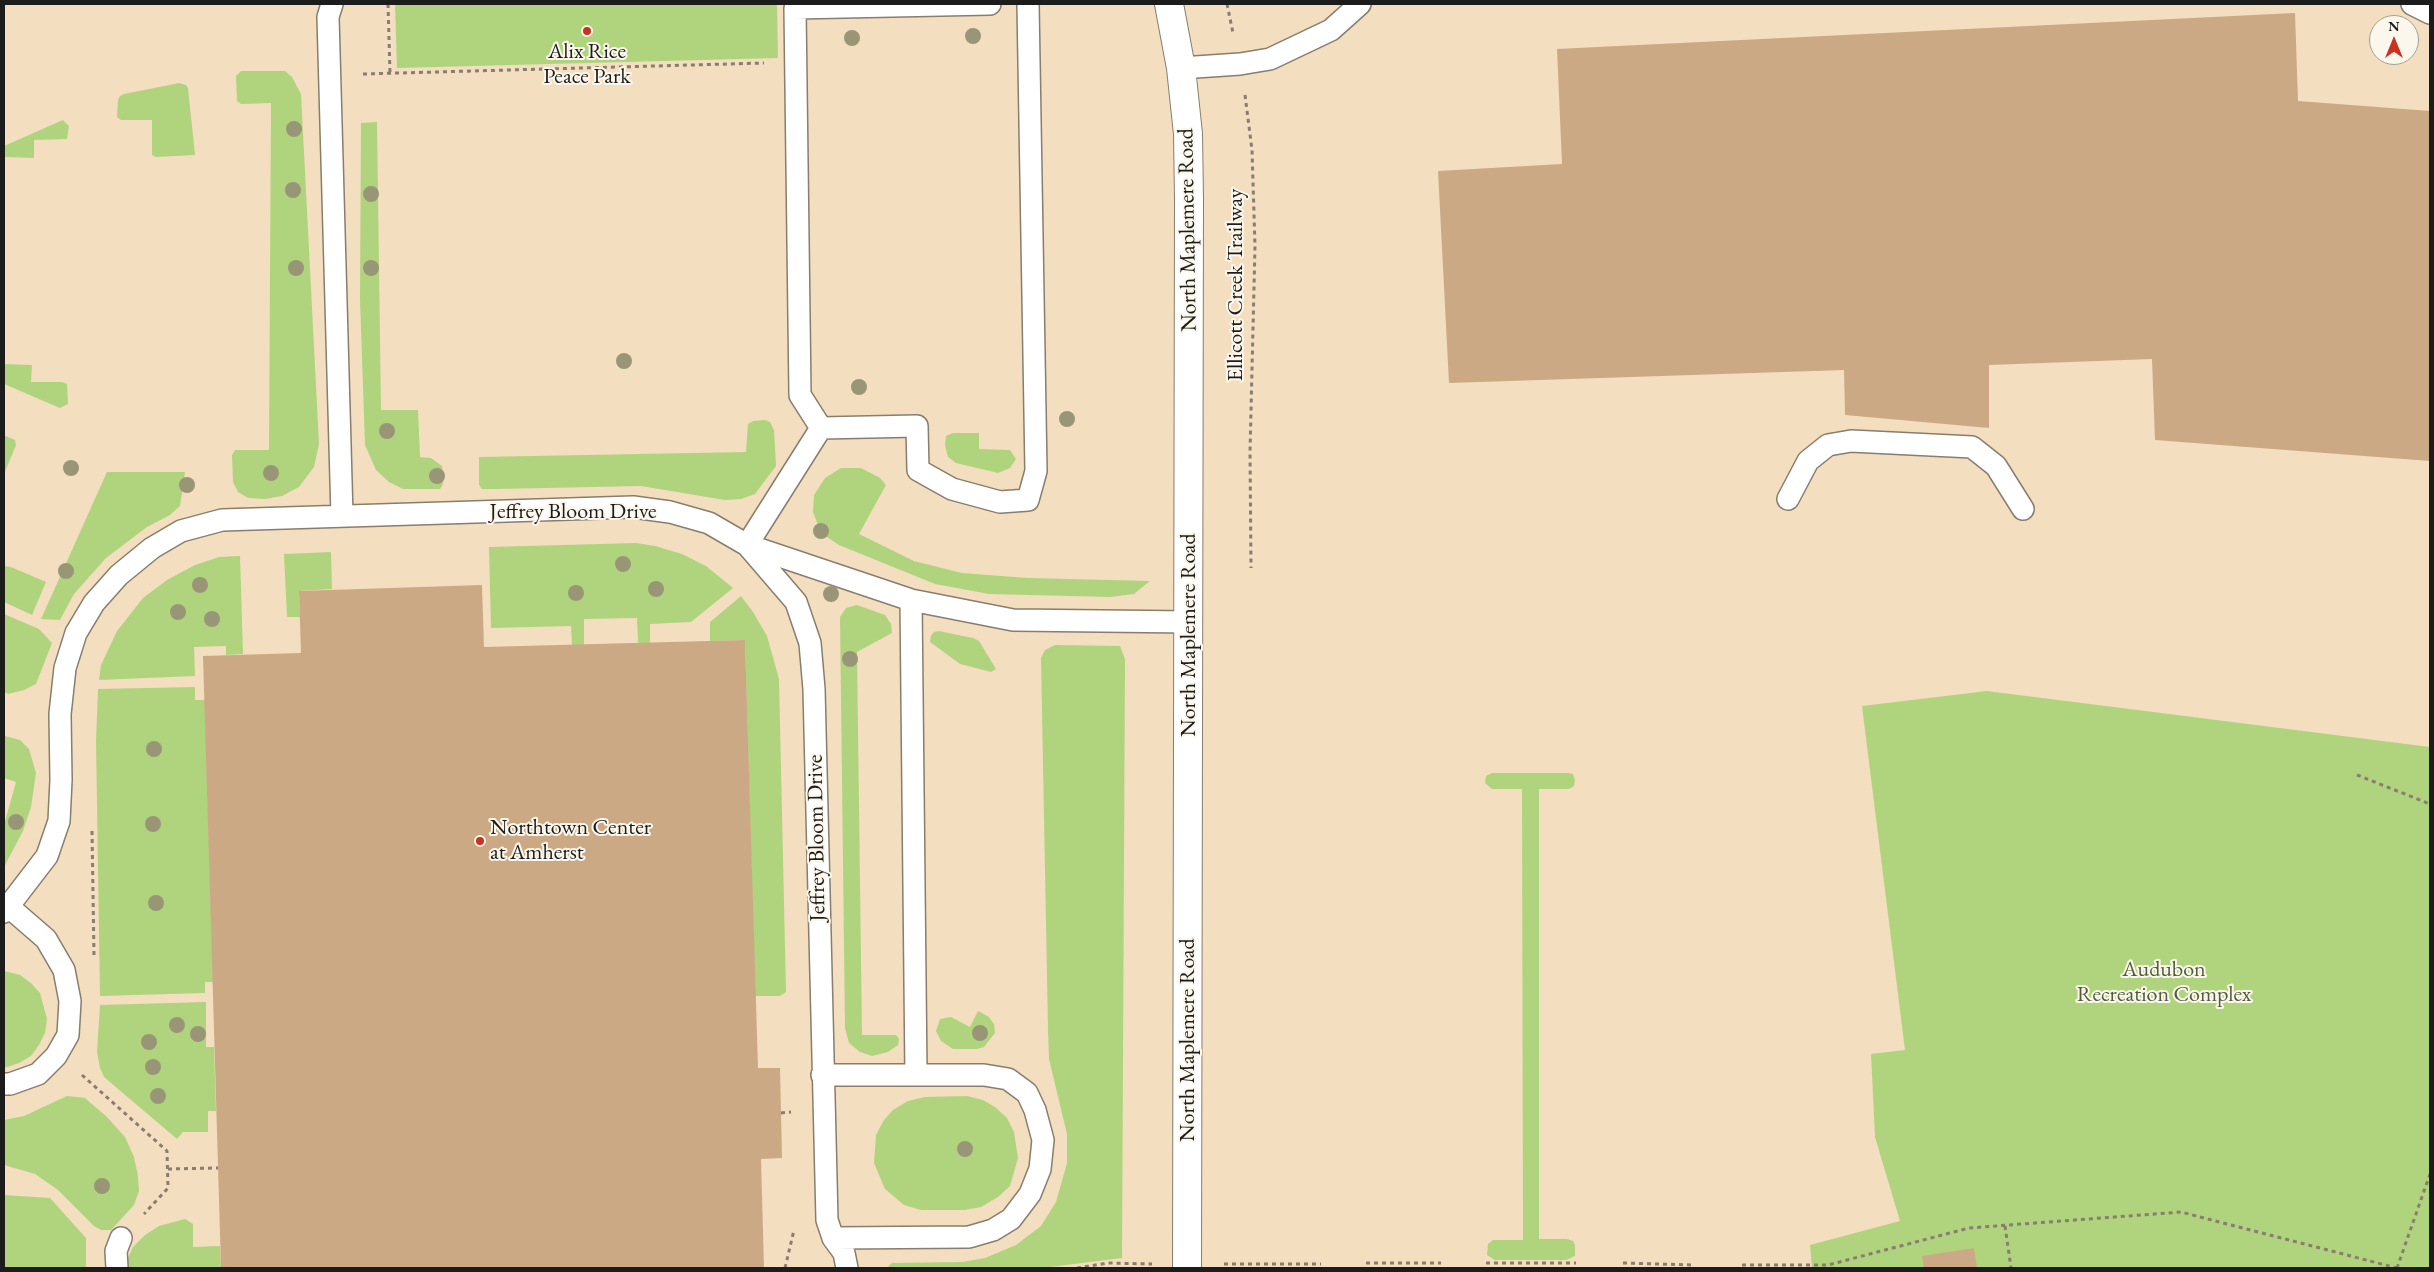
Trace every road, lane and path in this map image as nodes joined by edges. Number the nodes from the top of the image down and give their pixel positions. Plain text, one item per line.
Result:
1 (388, 4) edge
2 (990, 4) edge
3 (1028, 4) edge
4 (1169, 4) edge
5 (1227, 4) edge
6 (1360, 4) edge
7 (2412, 4) edge
8 (328, 8) edge
9 (2430, 13) edge
10 (768, 63) dead end
11 (1240, 64) junction
12 (1181, 68) junction
13 (360, 74) dead end
14 (390, 74) junction
15 (821, 428) junction
16 (1788, 498) dead end
17 (2023, 509) dead end
18 (342, 516) junction
19 (747, 545) junction
20 (1252, 568) dead end
21 (911, 600) junction
22 (1190, 622) junction
23 (2357, 775) dead end
24 (2430, 804) edge
25 (92, 821) dead end
26 (6, 909) edge
27 (94, 961) dead end
28 (83, 1066) dead end
29 (822, 1075) junction
30 (916, 1075) junction
31 (4, 1084) edge
32 (792, 1102) dead end
33 (792, 1112) junction
34 (781, 1113) dead end
35 (792, 1122) dead end
36 (218, 1168) dead end
37 (168, 1169) junction
38 (2430, 1174) edge
39 (794, 1220) dead end
40 (2005, 1226) junction
41 (122, 1238) joint
42 (833, 1238) junction
43 (1366, 1263) dead end
44 (1441, 1263) dead end
45 (1486, 1263) dead end
46 (1576, 1263) dead end
47 (1623, 1263) dead end
48 (1158, 1264) dead end
49 (1216, 1264) dead end
50 (1321, 1264) dead end
51 (1693, 1265) dead end
52 (1742, 1265) dead end
53 (117, 1268) edge
54 (785, 1268) edge
55 (847, 1268) edge
56 (1077, 1268) edge
57 (1187, 1268) edge
58 (2011, 1268) edge
59 (2397, 1268) edge

1 - 14 path
2 - 15 lane
3 - 15 lane
4 - 12 street, North Maplemere Road
5 - 11 path, Ellicott Creek Trailway
6 - 11 lane
7 - 9 lane
8 - 18 lane
10 - 14 path
11 - 12 lane
11 - 20 path, Ellicott Creek Trailway
12 - 22 street, North Maplemere Road
13 - 14 path
15 - 19 lane
16 - 17 lane
18 - 19 lane, Jeffrey Bloom Drive
18 - 26 lane, Jeffrey Bloom Drive
19 - 21 lane
19 - 29 lane, Jeffrey Bloom Drive
21 - 22 lane
21 - 30 lane
22 - 57 street, North Maplemere Road
23 - 24 path
25 - 27 path
26 - 31 lane
28 - 37 path
29 - 30 lane
29 - 42 lane, Jeffrey Bloom Drive
30 - 42 lane
32 - 33 path
33 - 34 path
33 - 35 path
36 - 37 path
37 - 41 path
38 - 59 path
39 - 54 path
40 - 52 path
40 - 58 path
40 - 59 path
41 - 53 lane
42 - 55 lane, Jeffrey Bloom Drive
43 - 44 path
45 - 46 path
47 - 51 path
48 - 56 path
49 - 50 path

